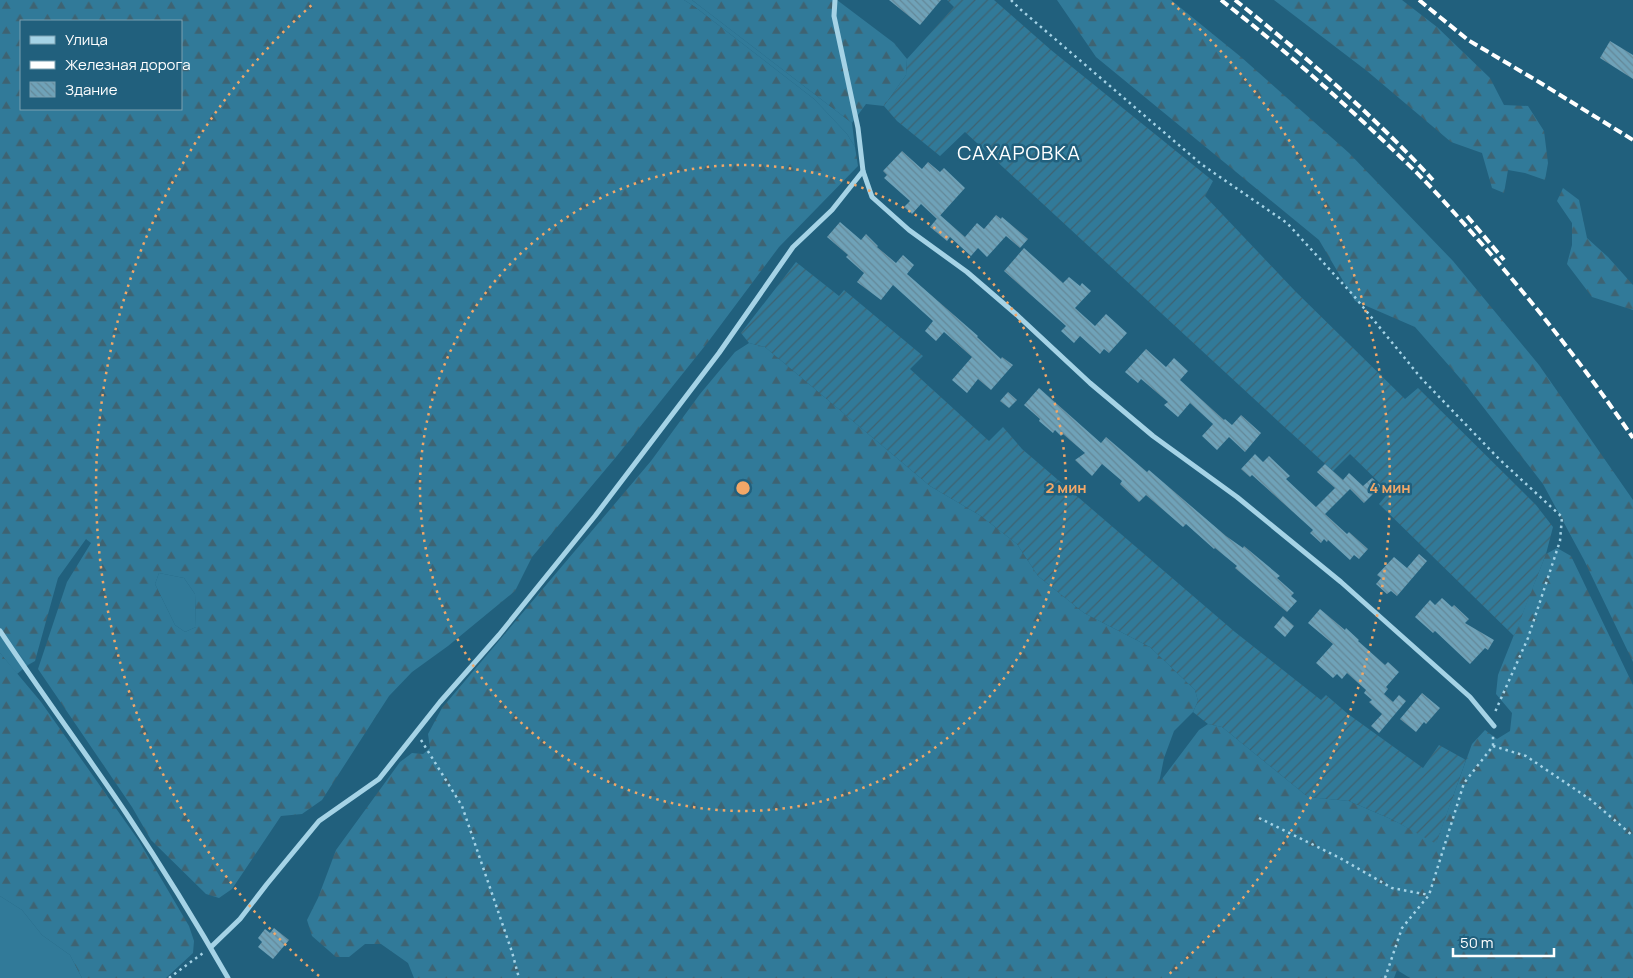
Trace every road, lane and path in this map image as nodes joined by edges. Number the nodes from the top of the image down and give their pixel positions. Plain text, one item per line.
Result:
1 (835, 0) edge
2 (1011, 0) edge
3 (863, 171) junction
4 (0, 631) edge
5 (1494, 726) junction
6 (416, 732) junction
7 (1492, 746) junction
8 (1259, 818) dead end
9 (1633, 836) edge
10 (1429, 895) junction
11 (211, 948) junction
12 (169, 978) edge
13 (228, 978) edge
14 (519, 978) edge
15 (1385, 978) edge

1 - 3 street
2 - 5 path
3 - 5 street
3 - 6 street
4 - 11 street
5 - 7 path
6 - 11 street
6 - 14 path
7 - 9 path
7 - 10 path
8 - 10 path
10 - 15 path
11 - 12 path
11 - 13 street

